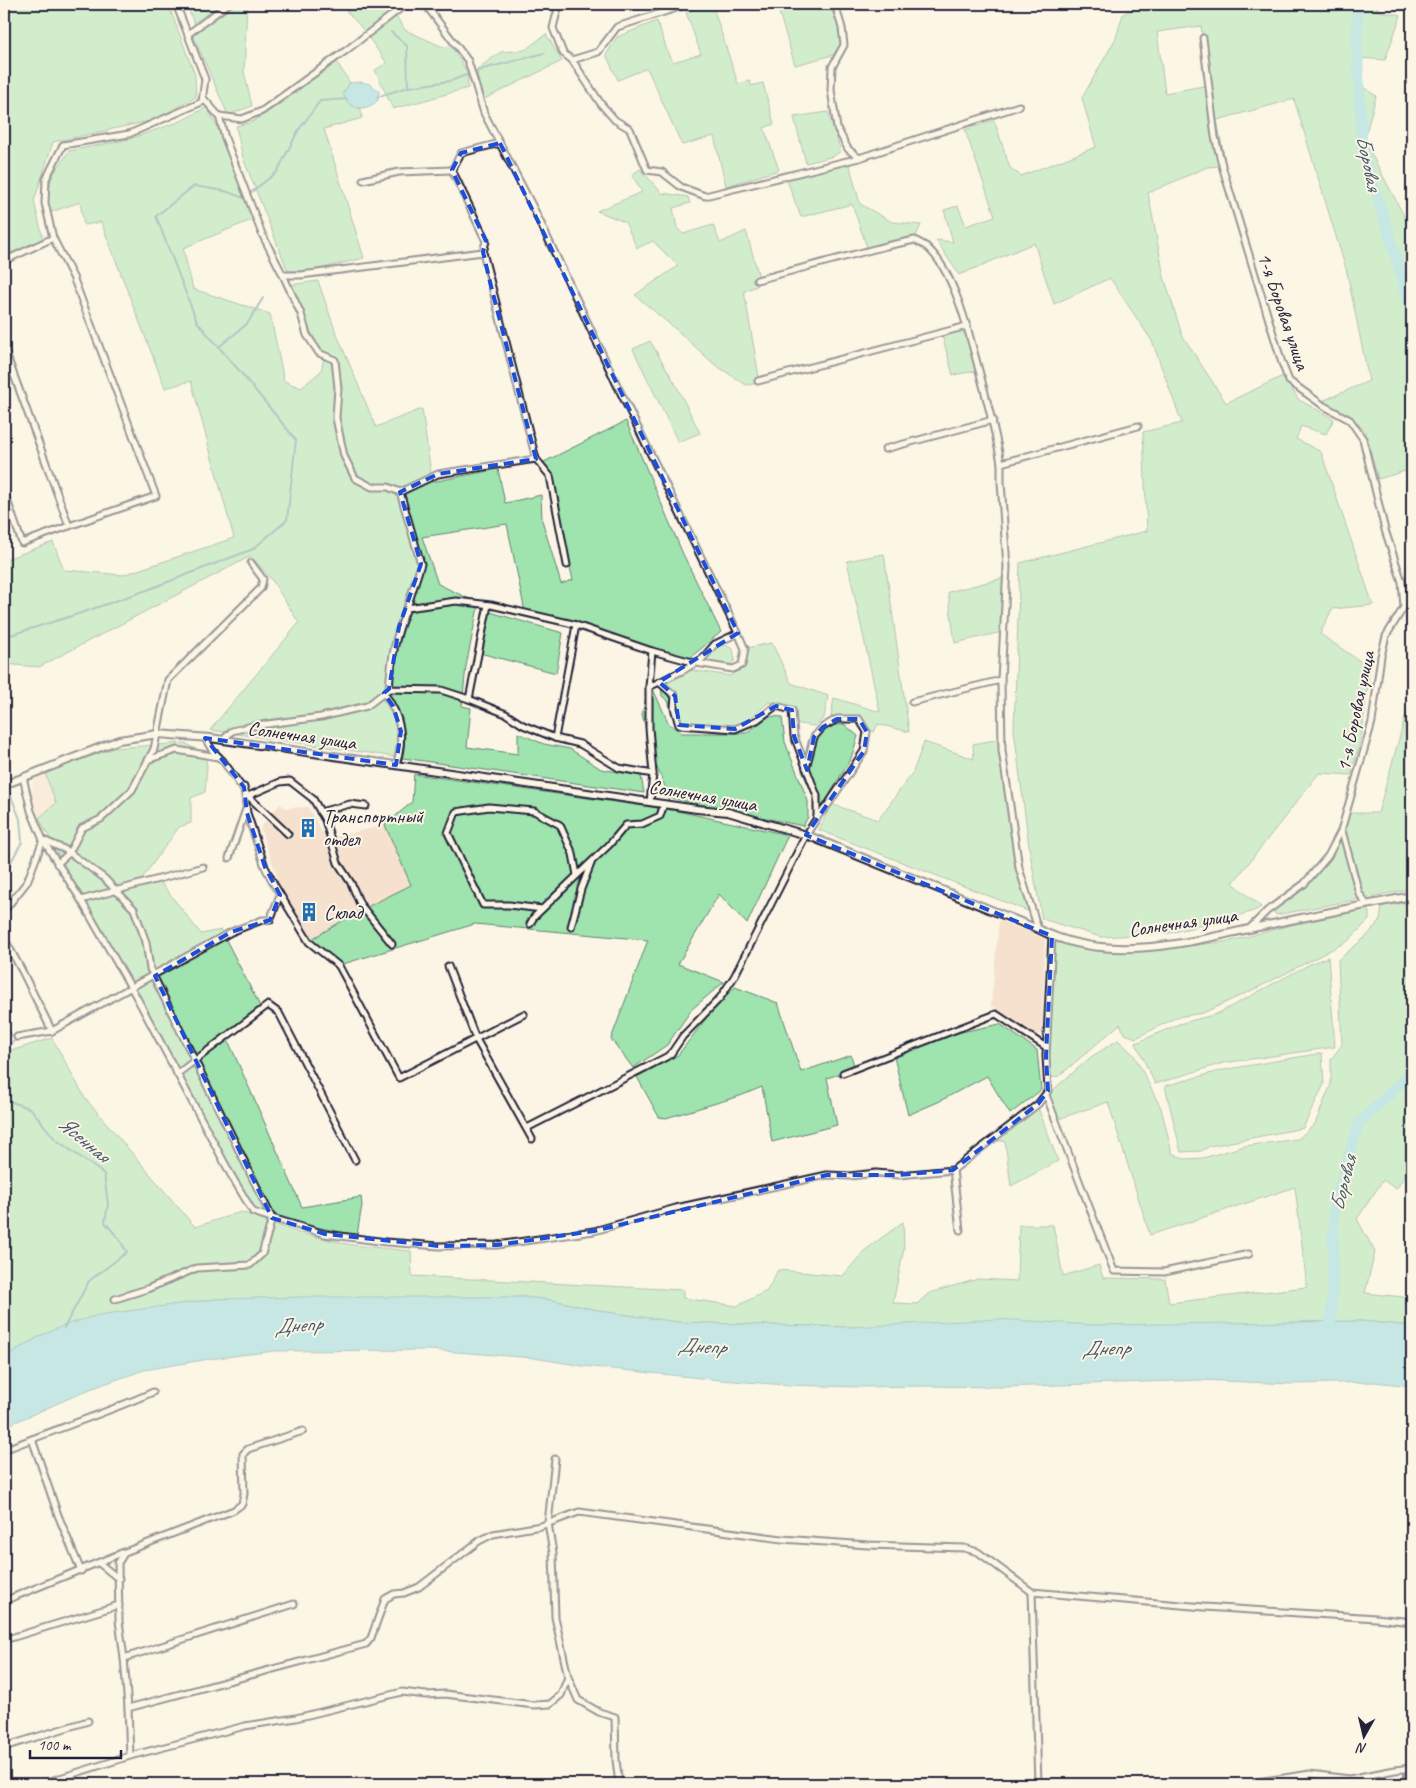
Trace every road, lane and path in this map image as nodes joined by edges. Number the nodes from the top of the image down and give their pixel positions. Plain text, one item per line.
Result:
1 (176, 4) edge
2 (228, 4) edge
3 (406, 4) edge
4 (425, 4) edge
5 (559, 4) edge
6 (689, 4) edge
7 (835, 4) edge
8 (188, 34) junction
9 (1203, 38) dead end
10 (572, 60) junction
11 (203, 98) junction
12 (1019, 106) dead end
13 (219, 116) junction
14 (500, 143) junction
15 (859, 158) junction
16 (452, 170) junction
17 (364, 180) dead end
18 (53, 238) junction
19 (483, 252) junction
20 (4, 261) edge
21 (283, 275) junction
22 (757, 280) dead end
23 (967, 326) junction
24 (4, 348) edge
25 (758, 381) dead end
26 (993, 420) junction
27 (1138, 426) dead end
28 (885, 449) dead end
29 (536, 459) junction
30 (1002, 463) junction
31 (4, 491) edge
32 (400, 492) junction
33 (69, 526) junction
34 (251, 563) dead end
35 (567, 565) dead end
36 (488, 605) junction
37 (1404, 606) junction
38 (407, 608) junction
39 (1412, 608) edge
40 (576, 625) junction
41 (738, 633) junction
42 (652, 651) junction
43 (696, 663) junction
44 (1001, 680) junction
45 (659, 682) junction
46 (649, 687) junction
47 (389, 689) junction
48 (384, 693) junction
49 (469, 699) junction
50 (912, 702) dead end
51 (158, 734) junction
52 (204, 738) junction
53 (555, 738) junction
54 (223, 740) junction
55 (219, 757) junction
56 (150, 759) junction
57 (396, 765) junction
58 (806, 768) junction
59 (653, 774) junction
60 (23, 777) junction
61 (4, 785) edge
62 (244, 787) junction
63 (248, 796) junction
64 (650, 802) junction
65 (664, 804) junction
66 (366, 806) dead end
67 (246, 808) junction
68 (320, 812) junction
69 (817, 818) junction
70 (1342, 831) junction
71 (288, 834) dead end
72 (806, 835) junction
73 (43, 840) junction
74 (69, 852) junction
75 (228, 858) dead end
76 (592, 861) junction
77 (57, 864) junction
78 (204, 867) dead end
79 (577, 875) junction
80 (116, 890) junction
81 (280, 895) junction
82 (1412, 896) edge
83 (81, 900) junction
84 (1367, 905) junction
85 (542, 909) junction
86 (4, 911) edge
87 (530, 924) dead end
88 (570, 927) dead end
89 (1038, 928) junction
90 (1249, 929) junction
91 (1052, 936) junction
92 (4, 938) edge
93 (392, 944) dead end
94 (448, 966) dead end
95 (154, 976) junction
96 (130, 987) junction
97 (524, 1014) dead end
98 (52, 1031) junction
99 (17, 1037) dead end
100 (476, 1039) junction
101 (1046, 1048) junction
102 (194, 1061) junction
103 (843, 1073) dead end
104 (177, 1074) junction
105 (1046, 1095) junction
106 (527, 1128) junction
107 (532, 1139) dead end
108 (355, 1160) dead end
109 (953, 1170) junction
110 (272, 1218) junction
111 (960, 1230) dead end
112 (1249, 1254) dead end
113 (115, 1299) dead end
114 (153, 1392) dead end
115 (304, 1431) dead end
116 (32, 1439) junction
117 (4, 1450) edge
118 (555, 1459) dead end
119 (548, 1523) junction
120 (125, 1552) junction
121 (100, 1563) junction
122 (81, 1570) junction
123 (119, 1579) junction
124 (1032, 1592) junction
125 (4, 1601) edge
126 (294, 1604) dead end
127 (119, 1605) junction
128 (1412, 1622) edge
129 (4, 1640) edge
130 (124, 1658) junction
131 (568, 1677) junction
132 (128, 1708) junction
133 (88, 1721) dead end
134 (4, 1747) edge
135 (130, 1756) junction
136 (1410, 1769) edge
137 (41, 1784) edge
138 (619, 1784) edge
139 (1038, 1784) edge
140 (1251, 1784) edge
141 (1407, 1784) edge

1 - 8 street
2 - 8 street
3 - 13 street
4 - 14 street
5 - 10 street
6 - 10 street
7 - 15 street
8 - 11 street
9 - 37 street, 1-я Боровая улица
10 - 15 street
11 - 13 street
11 - 18 street
12 - 15 street
13 - 21 street
14 - 16 street
14 - 41 street
16 - 17 street
16 - 19 street
18 - 20 street
18 - 33 street
19 - 21 street
19 - 29 street
21 - 32 street
22 - 23 street
23 - 25 street
23 - 26 street
24 - 33 street
26 - 28 street
26 - 30 street
27 - 30 street
29 - 32 street
29 - 35 street
30 - 44 street
31 - 33 street
32 - 38 street
34 - 51 street
36 - 38 street
36 - 40 street
36 - 49 street
37 - 39 street
37 - 70 street, 1-я Боровая улица
38 - 47 street
40 - 42 street
40 - 53 street
41 - 43 street
41 - 43 street
42 - 43 street
42 - 46 street
43 - 45 street
44 - 50 street
44 - 89 street
45 - 46 street
45 - 58 street
46 - 59 street
47 - 48 street
47 - 49 street
48 - 54 street
48 - 57 street
49 - 53 street
51 - 52 street, Солнечная улица
51 - 56 street
51 - 60 street, Солнечная улица
52 - 54 street, Солнечная улица
52 - 55 street
53 - 59 street
54 - 57 street, Солнечная улица
55 - 56 street
55 - 62 street
56 - 74 street
57 - 64 street, Солнечная улица
58 - 69 street
58 - 69 street
59 - 64 street
60 - 61 street, Солнечная улица
60 - 73 street
62 - 63 street
62 - 67 street
63 - 68 street
63 - 71 street
64 - 65 street, Солнечная улица
65 - 72 street, Солнечная улица
65 - 76 street
66 - 68 street
67 - 75 street
67 - 81 street
68 - 93 street
69 - 72 street
70 - 84 street
70 - 90 street, 1-я Боровая улица
72 - 89 street, Солнечная улица
72 - 106 street
73 - 74 street
73 - 77 street
73 - 86 street
74 - 77 street
74 - 80 street
76 - 79 street
76 - 88 street
77 - 83 street
78 - 80 street
79 - 85 street
79 - 85 street
80 - 83 street
80 - 95 street
81 - 95 street
81 - 100 street
82 - 84 street, Солнечная улица
83 - 96 street
84 - 90 street, Солнечная улица
85 - 87 street
89 - 91 street, Солнечная улица
90 - 91 street, Солнечная улица
91 - 101 street
92 - 98 street
94 - 100 street
95 - 96 street
95 - 102 street
96 - 98 street
96 - 104 street
97 - 100 street
98 - 99 street
100 - 106 street
101 - 103 street
101 - 105 street
102 - 104 street
102 - 108 street
102 - 110 street
104 - 110 street
105 - 109 street
105 - 112 street
106 - 107 street
109 - 110 street
109 - 111 street
110 - 113 street
114 - 116 street
115 - 120 street
116 - 117 street
116 - 122 street
118 - 119 street
119 - 124 street
119 - 131 street
119 - 132 street
120 - 121 street
120 - 123 street
121 - 122 street
121 - 123 street
122 - 125 street
123 - 127 street
124 - 128 street
124 - 139 street
126 - 130 street
127 - 129 street
127 - 130 street
130 - 132 street
131 - 135 street
131 - 138 street
132 - 135 street
133 - 134 street
135 - 137 street
136 - 140 street
136 - 141 street

